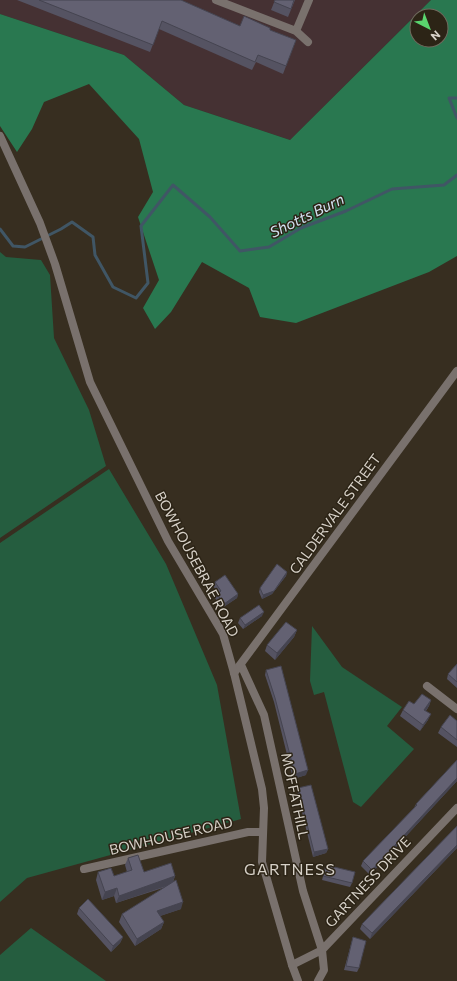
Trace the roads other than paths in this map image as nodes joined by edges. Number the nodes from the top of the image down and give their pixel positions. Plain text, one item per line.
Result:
1 (216, 0) edge
2 (309, 0) edge
3 (296, 31) junction
4 (308, 42) dead end
5 (0, 136) edge
6 (457, 371) edge
7 (241, 665) junction
8 (234, 673) junction
9 (427, 686) dead end
10 (457, 709) edge
11 (457, 808) edge
12 (263, 832) junction
13 (84, 869) dead end
14 (322, 950) junction
15 (292, 965) junction
16 (298, 981) edge
17 (318, 981) edge

1 - 3 street
2 - 3 street
3 - 4 street
5 - 8 street, BOWHOUSEBRAE ROAD
6 - 7 street, CALDERVALE STREET
7 - 8 street, CALDERVALE STREET
7 - 14 street, MOFFATHILL
8 - 12 street, BOWHOUSEBRAE ROAD
9 - 10 street
11 - 14 street, GARTNESS DRIVE
12 - 13 street, BOWHOUSE ROAD
12 - 15 street, BOWHOUSEBRAE ROAD
14 - 15 street, GARTNESS DRIVE
14 - 17 street, MOFFATHILL
15 - 16 street, BOWHOUSEBRAE ROAD

